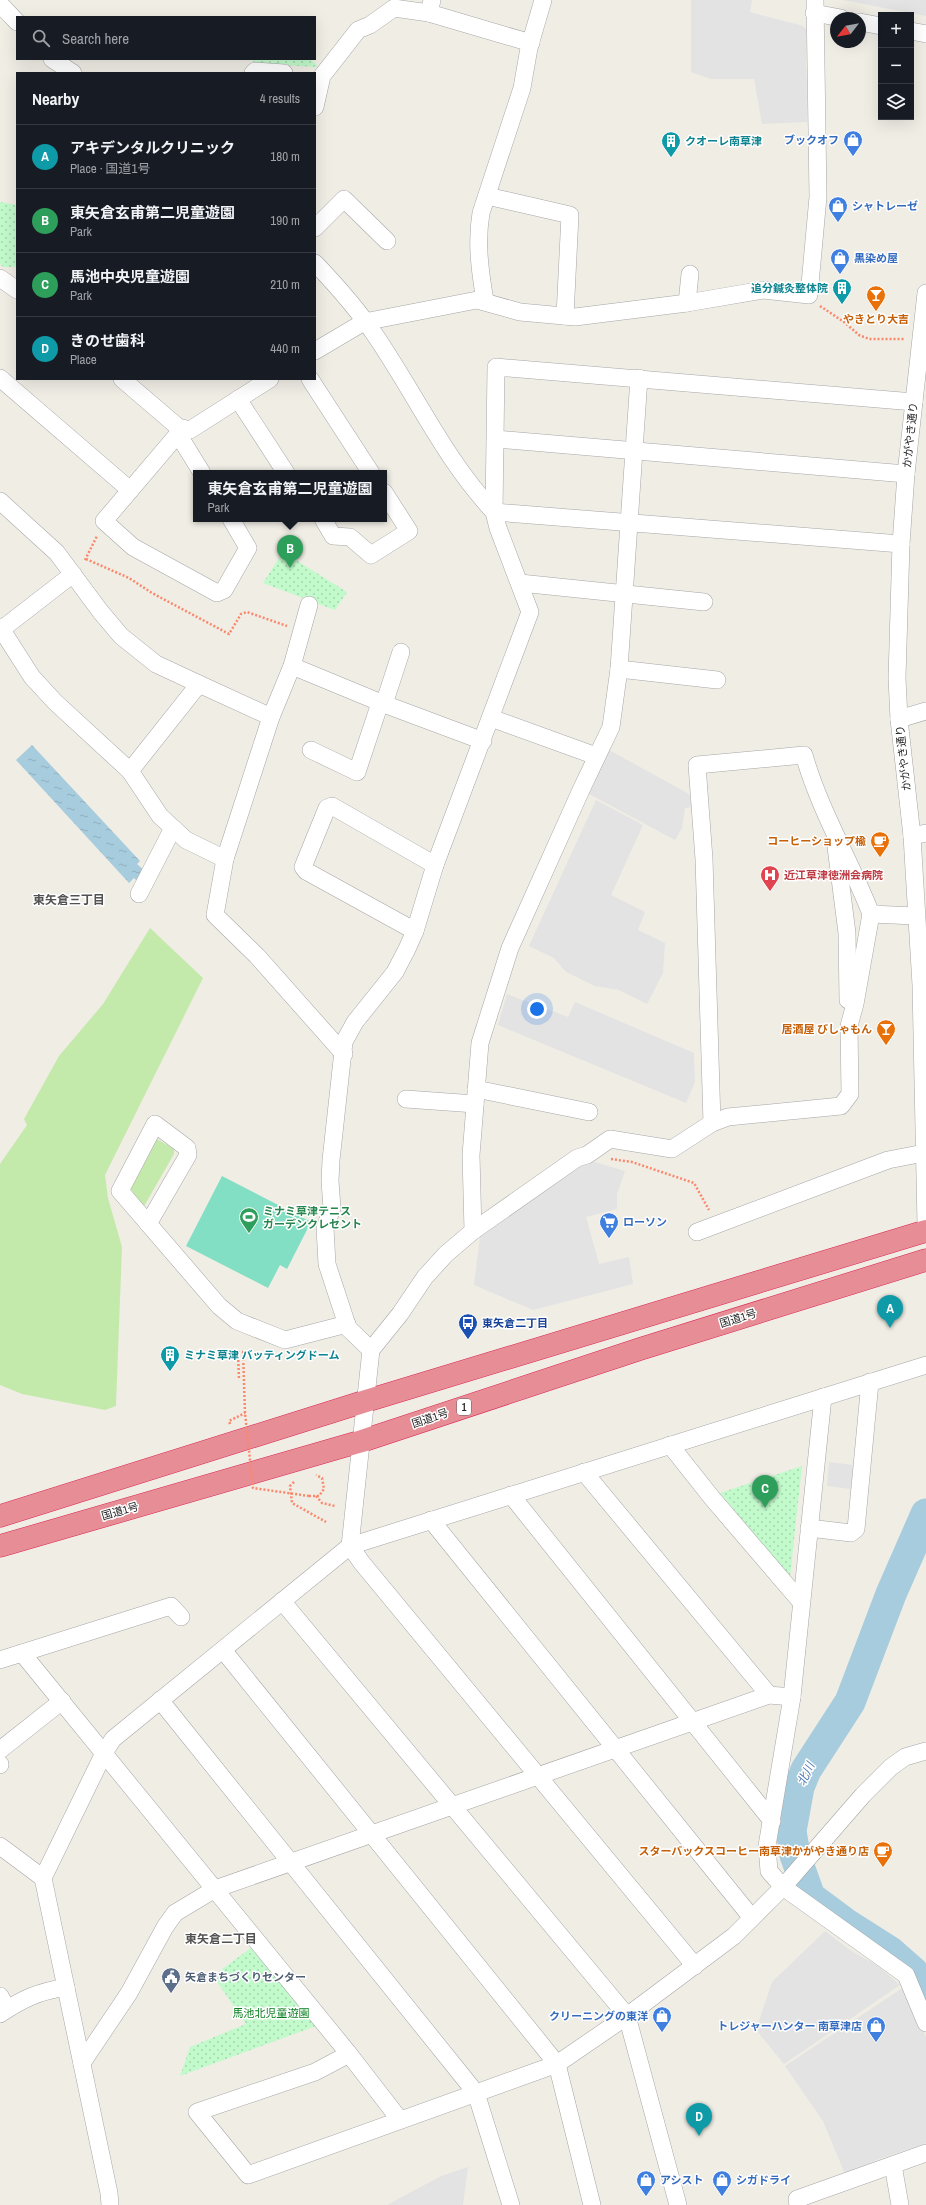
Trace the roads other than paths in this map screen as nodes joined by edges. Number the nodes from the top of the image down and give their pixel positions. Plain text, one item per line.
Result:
1 (543, 0) edge
2 (0, 4) edge
3 (815, 6) edge
4 (430, 7) edge
5 (830, 13) edge
6 (16, 21) edge
7 (866, 23) edge
8 (878, 25) edge
9 (914, 32) edge
10 (926, 34) edge
11 (531, 43) junction
12 (54, 60) edge
13 (72, 72) edge
14 (254, 72) edge
15 (270, 72) edge
16 (318, 75) edge
17 (316, 96) edge
18 (487, 196) junction
19 (316, 227) edge
20 (387, 241) dead end
21 (316, 264) edge
22 (690, 274) dead end
23 (926, 293) edge
24 (485, 301) junction
25 (687, 303) junction
26 (565, 316) junction
27 (364, 322) junction
28 (316, 350) edge
29 (922, 361) edge
30 (0, 378) edge
31 (639, 378) junction
32 (123, 380) edge
33 (311, 380) edge
34 (261, 381) edge
35 (238, 399) junction
36 (914, 402) junction
37 (918, 429) edge
38 (178, 430) junction
39 (496, 438) junction
40 (634, 450) junction
41 (200, 470) edge
42 (284, 470) edge
43 (369, 470) edge
44 (906, 474) junction
45 (130, 490) junction
46 (387, 497) edge
47 (0, 501) edge
48 (494, 512) junction
49 (233, 522) edge
50 (325, 522) edge
51 (629, 524) junction
52 (901, 544) junction
53 (73, 574) junction
54 (520, 583) junction
55 (624, 593) junction
56 (704, 602) dead end
57 (309, 605) dead end
58 (1, 628) edge
59 (401, 652) dead end
60 (292, 666) junction
61 (619, 669) junction
62 (717, 680) dead end
63 (199, 684) junction
64 (382, 704) junction
65 (926, 711) edge
66 (271, 717) junction
67 (491, 718) junction
68 (899, 719) junction
69 (483, 741) junction
70 (311, 750) dead end
71 (596, 756) junction
72 (130, 771) junction
73 (173, 828) junction
74 (834, 835) junction
75 (919, 835) edge
76 (225, 859) junction
77 (435, 865) junction
78 (139, 894) dead end
79 (871, 914) junction
80 (916, 916) junction
81 (415, 931) junction
82 (848, 1026) junction
83 (344, 1054) junction
84 (924, 1081) edge
85 (476, 1096) junction
86 (406, 1099) dead end
87 (589, 1112) dead end
88 (712, 1123) junction
89 (924, 1153) junction
90 (148, 1224) junction
91 (926, 1224) edge
92 (473, 1231) junction
93 (926, 1231) edge
94 (697, 1232) dead end
95 (926, 1260) edge
96 (347, 1324) junction
97 (371, 1350) junction
98 (926, 1364) edge
99 (870, 1382) junction
100 (823, 1397) junction
101 (366, 1401) junction
102 (362, 1441) junction
103 (670, 1445) junction
104 (584, 1472) junction
105 (511, 1495) junction
106 (0, 1516) edge
107 (431, 1520) junction
108 (809, 1528) junction
109 (0, 1546) edge
110 (350, 1546) junction
111 (282, 1601) junction
112 (801, 1602) junction
113 (181, 1617) dead end
114 (223, 1650) junction
115 (22, 1653) junction
116 (0, 1660) edge
117 (769, 1695) junction
118 (792, 1697) junction
119 (160, 1700) junction
120 (62, 1701) junction
121 (692, 1722) junction
122 (617, 1748) junction
123 (0, 1750) edge
124 (926, 1751) edge
125 (104, 1753) junction
126 (538, 1776) junction
127 (453, 1806) junction
128 (772, 1820) junction
129 (372, 1834) junction
130 (0, 1846) edge
131 (291, 1862) junction
132 (43, 1878) junction
133 (787, 1884) junction
134 (215, 1889) junction
135 (752, 1918) junction
136 (695, 1966) junction
137 (66, 1987) junction
138 (2, 2006) edge
139 (628, 2016) junction
140 (926, 2022) edge
141 (349, 2054) junction
142 (82, 2063) junction
143 (557, 2064) junction
144 (476, 2093) junction
145 (400, 2120) junction
146 (926, 2153) edge
147 (893, 2165) junction
148 (110, 2205) edge
149 (511, 2205) edge
150 (592, 2205) edge
151 (678, 2205) edge
152 (798, 2205) edge
153 (900, 2205) edge

1 - 11 street
2 - 6 street
3 - 5 street
3 - 25 street
4 - 11 street
4 - 16 street
7 - 8 street
9 - 10 street
11 - 18 street
12 - 13 street
14 - 15 street
16 - 17 street
18 - 24 street
18 - 26 street
19 - 20 street
21 - 27 street
22 - 25 street
23 - 29 street, かがやき通り
24 - 26 street
24 - 27 street
25 - 26 street
27 - 28 street
27 - 48 street
29 - 36 street, かがやき通り
30 - 45 street
31 - 36 street
31 - 39 street
31 - 40 street
32 - 38 street
33 - 43 street
34 - 35 street
35 - 38 street
35 - 42 street
36 - 37 street, かがやき通り
37 - 44 street, かがやき通り
38 - 41 street
38 - 45 street
39 - 40 street
39 - 48 street
40 - 44 street
40 - 51 street
44 - 52 street, かがやき通り
45 - 49 street
46 - 50 street
47 - 53 street
48 - 51 street
48 - 54 street
51 - 52 street
51 - 55 street
52 - 68 street, かがやき通り
53 - 58 street
53 - 63 street
54 - 55 street
54 - 67 street
55 - 56 street
55 - 61 street
57 - 60 street
58 - 72 street
59 - 64 street
60 - 64 street
60 - 66 street
61 - 62 street
61 - 71 street
63 - 66 street
63 - 72 street
64 - 69 street
64 - 70 street
65 - 68 street
66 - 76 street
67 - 69 street
67 - 71 street
68 - 75 street, かがやき通り
69 - 77 street
71 - 85 street
72 - 73 street
73 - 76 street
73 - 78 street
74 - 79 street
74 - 82 street
74 - 88 street
75 - 80 street, かがやき通り
76 - 83 street
77 - 81 street
77 - 81 street
79 - 80 street
79 - 82 street
80 - 84 street, かがやき通り
81 - 83 street
82 - 88 street
83 - 96 street
84 - 89 street, かがやき通り
85 - 86 street
85 - 87 street
85 - 92 street
88 - 92 street
89 - 91 street, かがやき通り
89 - 94 street
90 - 90 street
90 - 96 street
92 - 97 street
93 - 101 highway
95 - 102 highway, 国道1号 / 1
96 - 97 street
97 - 101 street
98 - 99 street
99 - 100 street
99 - 108 street
100 - 103 street
100 - 108 street
101 - 102 street
101 - 106 highway
102 - 109 highway, 国道1号 / 1
102 - 110 street
103 - 104 street
103 - 112 street
104 - 105 street
104 - 117 street
105 - 107 street
105 - 121 street
107 - 110 street
107 - 122 street
108 - 112 street
110 - 111 street
110 - 126 street
111 - 114 street
111 - 127 street
112 - 118 street
113 - 115 street
114 - 119 street
114 - 129 street
115 - 116 street
115 - 120 street
117 - 118 street
117 - 121 street
118 - 128 street
119 - 125 street
119 - 131 street
120 - 123 street
120 - 125 street
121 - 122 street
121 - 128 street
122 - 126 street
122 - 135 street
124 - 133 street
125 - 132 street
125 - 134 street
126 - 127 street
126 - 136 street
127 - 129 street
127 - 139 street
128 - 133 street
129 - 131 street
129 - 143 street
130 - 132 street
131 - 134 street
131 - 144 street
132 - 137 street
133 - 135 street
133 - 140 street
134 - 141 street
134 - 142 street
135 - 136 street
136 - 139 street
137 - 138 street
137 - 142 street
139 - 143 street
139 - 151 street
141 - 145 street
141 - 145 street
142 - 148 street
143 - 144 street
143 - 150 street
144 - 145 street
144 - 149 street
146 - 147 street
147 - 152 street
147 - 153 street

